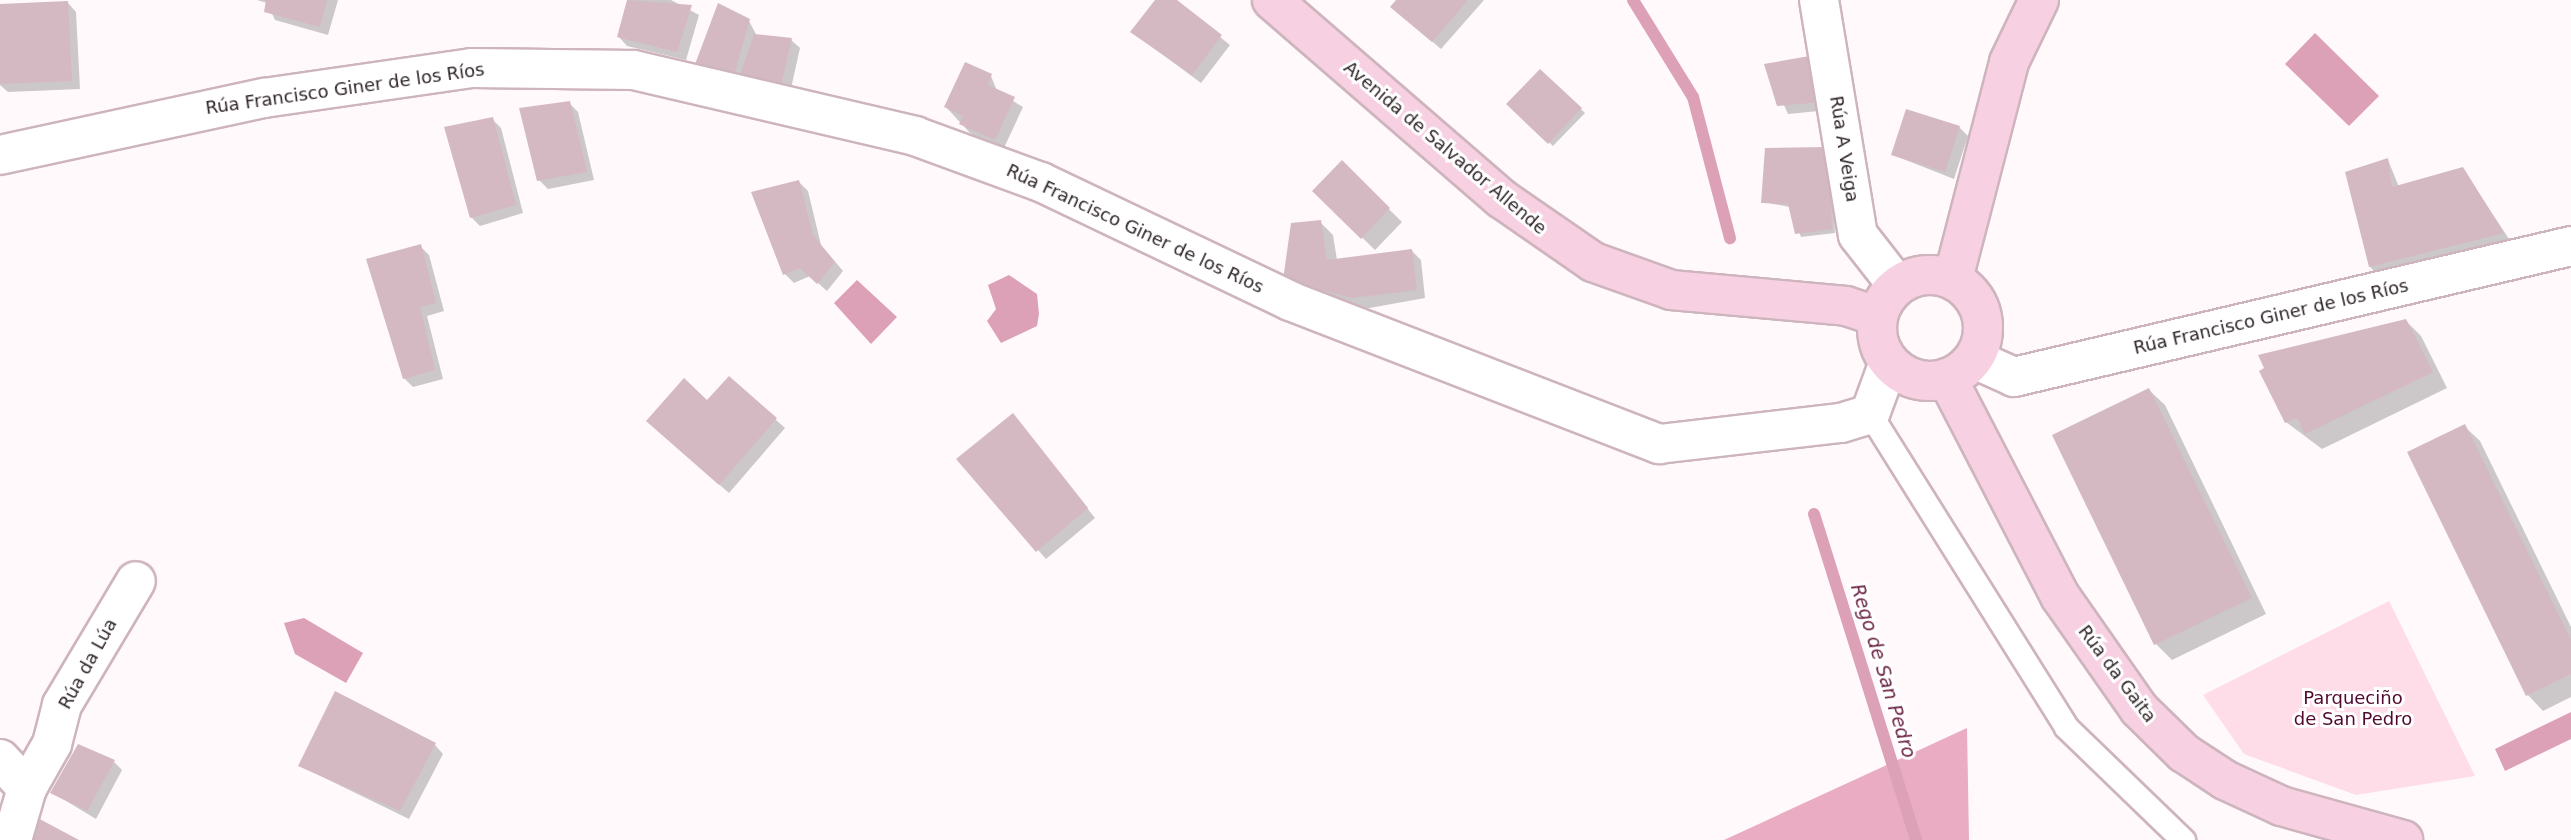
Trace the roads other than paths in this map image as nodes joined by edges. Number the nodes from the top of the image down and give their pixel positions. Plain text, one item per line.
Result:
1 (1819, 0) edge
2 (2039, 0) edge
3 (1276, 1) edge
4 (0, 155) edge
5 (2571, 246) edge
6 (1953, 279) junction
7 (1887, 301) junction
8 (1889, 362) junction
9 (1961, 369) junction
10 (1870, 414) junction
11 (136, 580) dead end
12 (0, 759) edge
13 (27, 788) junction
14 (12, 840) edge
15 (2183, 840) edge
16 (2403, 840) edge

1 - 7 street, Rúa A Veiga
2 - 6 street
3 - 7 street, Avenida de Salvador Allende
4 - 10 street, Rúa Francisco Giner de los Ríos
5 - 9 street, Rúa Francisco Giner de los Ríos
6 - 7 street
6 - 9 street
7 - 8 street
8 - 9 street
8 - 10 street
9 - 16 street, Rúa da Gaita
10 - 15 lane
11 - 13 street, Rúa da Lúa
12 - 13 street
13 - 14 street, Rúa da Lúa

